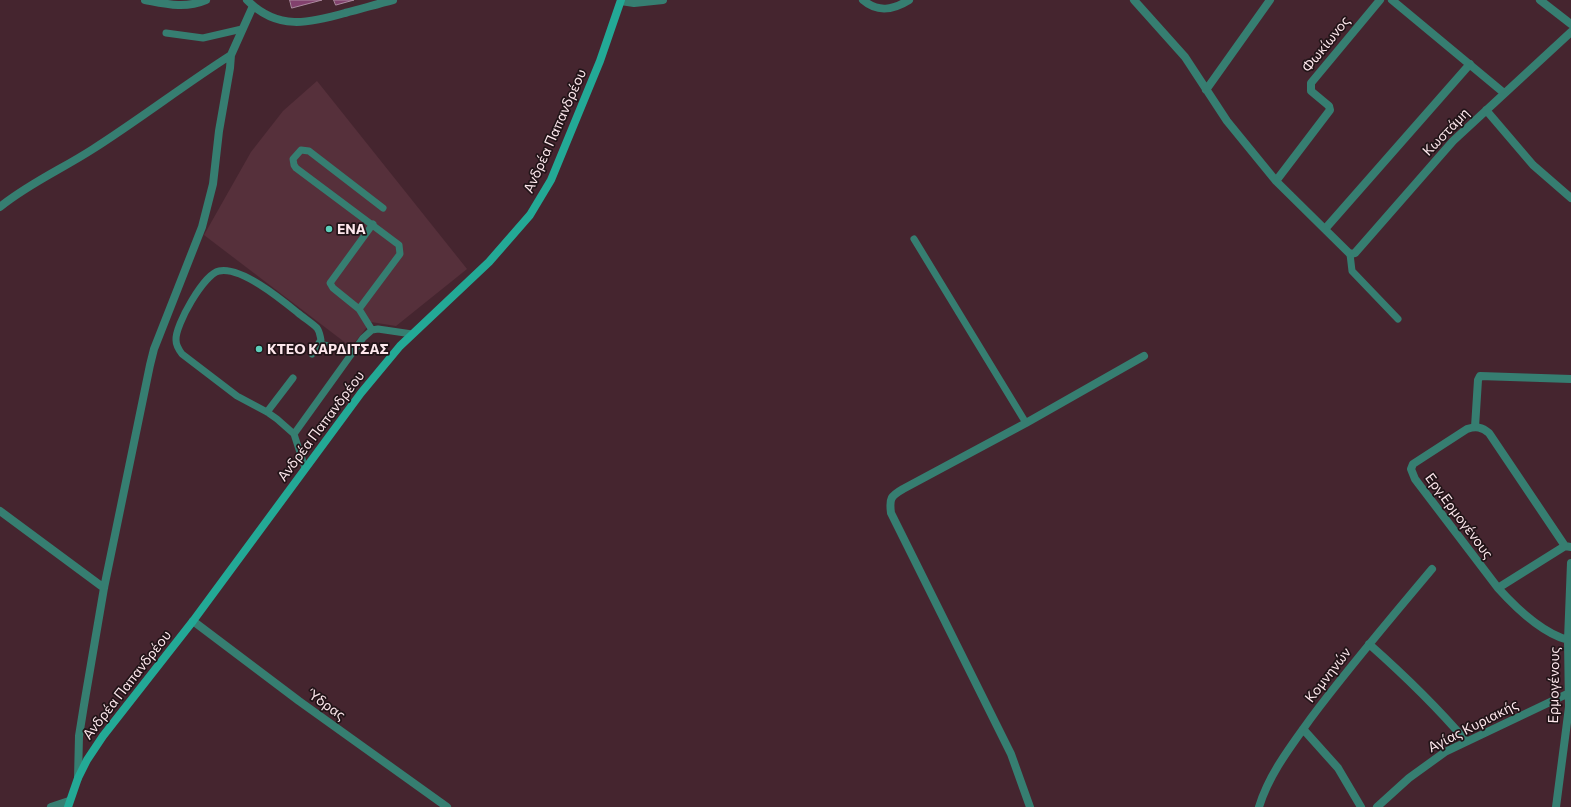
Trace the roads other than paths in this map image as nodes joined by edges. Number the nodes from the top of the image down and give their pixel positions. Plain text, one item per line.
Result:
1 (145, 0) edge
2 (206, 0) edge
3 (393, 0) edge
4 (621, 0) edge
5 (663, 0) edge
6 (863, 0) edge
7 (909, 0) edge
8 (1134, 0) edge
9 (1270, 0) edge
10 (1380, 0) edge
11 (1393, 0) edge
12 (1540, 0) edge
13 (250, 3) edge
14 (1571, 24) edge
15 (242, 29) junction
16 (1571, 32) edge
17 (166, 33) dead end
18 (231, 55) junction
19 (1470, 64) junction
20 (1206, 90) junction
21 (1504, 93) junction
22 (1486, 110) junction
23 (1276, 181) junction
24 (1571, 198) edge
25 (0, 206) edge
26 (383, 208) dead end
27 (373, 224) junction
28 (1325, 229) junction
29 (914, 239) dead end
30 (1349, 253) junction
31 (359, 309) junction
32 (1398, 319) dead end
33 (372, 330) junction
34 (412, 334) junction
35 (319, 344) junction
36 (353, 351) junction
37 (312, 354) dead end
38 (1144, 356) dead end
39 (293, 378) dead end
40 (1571, 380) edge
41 (267, 412) junction
42 (1026, 423) junction
43 (1475, 427) junction
44 (294, 434) junction
45 (305, 468) junction
46 (0, 512) edge
47 (1568, 547) edge
48 (1571, 563) edge
49 (1432, 570) dead end
50 (104, 588) junction
51 (1498, 588) junction
52 (1570, 594) edge
53 (193, 622) junction
54 (1568, 640) junction
55 (1369, 644) junction
56 (1569, 694) junction
57 (1570, 707) edge
58 (1303, 729) junction
59 (1466, 742) junction
60 (78, 778) junction
61 (68, 804) edge
62 (51, 807) edge
63 (447, 807) edge
64 (1030, 807) edge
65 (1259, 807) edge
66 (1361, 807) edge
67 (1377, 807) edge
68 (1556, 807) edge

1 - 2 street
3 - 13 street
4 - 5 street
4 - 34 main road, Ανδρέα Παπανδρέου
6 - 7 street
8 - 20 street
9 - 20 street
10 - 23 street, Φωκίωνος
11 - 19 street
12 - 14 street
13 - 15 street
15 - 17 lane
15 - 18 street
16 - 21 street, Κωστάμη
18 - 25 street
18 - 50 street
19 - 21 street
19 - 28 street
20 - 23 street
21 - 22 street, Κωστάμη
22 - 24 street
22 - 30 street, Κωστάμη
23 - 28 street
26 - 27 lane
27 - 31 lane
27 - 31 lane
28 - 30 street
29 - 42 lane
30 - 32 lane
31 - 33 lane
33 - 34 lane
33 - 36 lane
34 - 45 main road, Ανδρέα Παπανδρέου
35 - 36 lane
35 - 37 lane
35 - 41 lane
36 - 44 lane
38 - 42 street
39 - 41 lane
40 - 43 street
41 - 44 lane
42 - 64 street
43 - 47 street
43 - 51 street, Εργ.Ερμογένους
44 - 45 lane
45 - 53 main road, Ανδρέα Παπανδρέου
46 - 50 street
47 - 51 street
48 - 52 street, Ερμογένους
49 - 55 street, Κομνηνών
50 - 60 street
51 - 54 street, Εργ.Ερμογένους
52 - 54 street, Ερμογένους
53 - 60 main road, Ανδρέα Παπανδρέου
53 - 63 street, Ύδρας
54 - 56 street, Ερμογένους
55 - 58 street, Κομνηνών
55 - 59 street
56 - 57 street, Ερμογένους
56 - 59 street, Αγίας Κυριακής
57 - 68 street, Ερμογένους
58 - 65 street, Κομνηνών
58 - 66 street
59 - 67 street, Αγίας Κυριακής
60 - 61 main road, Ανδρέα Παπανδρέου
61 - 62 street

